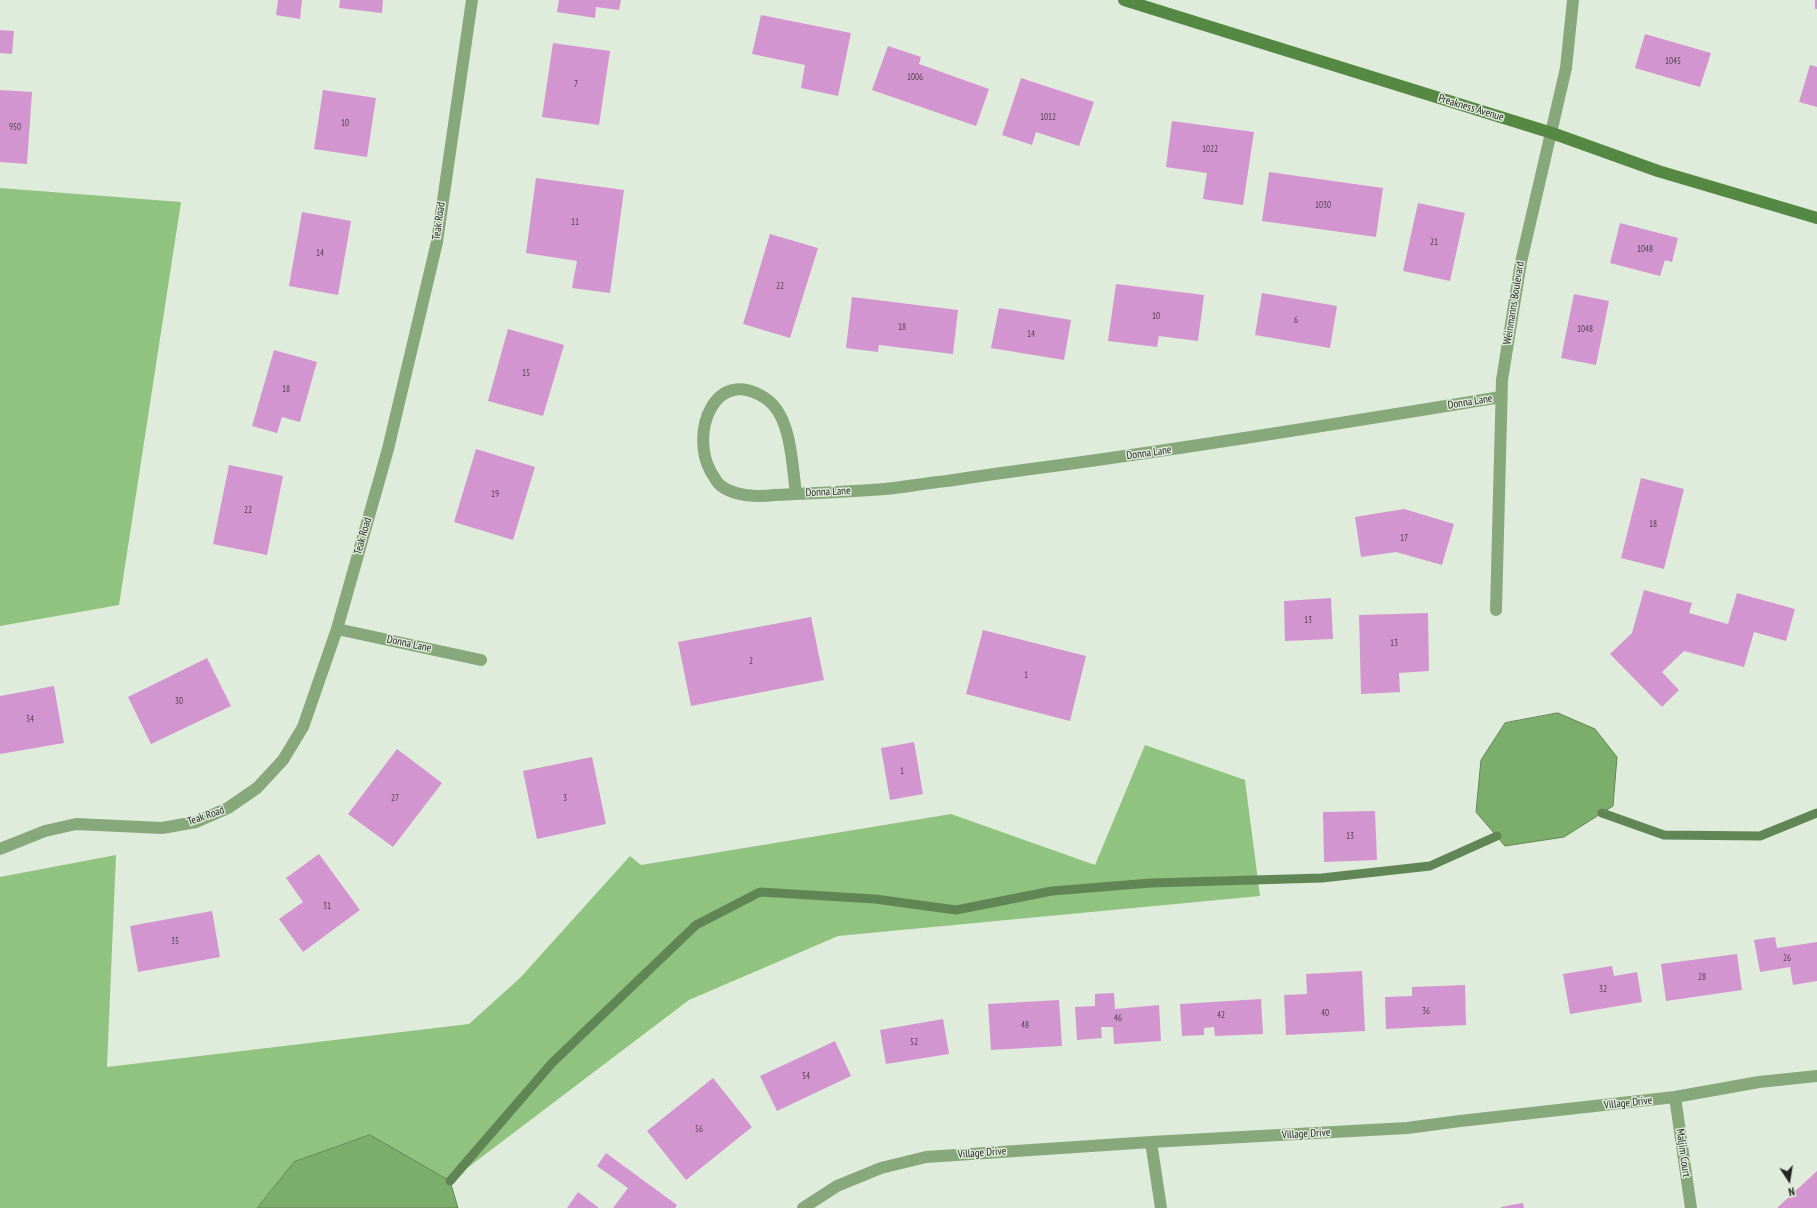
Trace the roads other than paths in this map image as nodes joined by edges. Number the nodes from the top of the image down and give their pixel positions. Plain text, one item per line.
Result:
1 (472, 0) edge
2 (1124, 0) edge
3 (1573, 0) edge
4 (1552, 133) junction
5 (1817, 218) edge
6 (1501, 397) junction
7 (796, 494) dead end
8 (1496, 610) dead end
9 (337, 628) junction
10 (480, 660) dead end
11 (0, 849) edge
12 (1817, 1076) edge
13 (1675, 1097) junction
14 (1151, 1142) junction
15 (803, 1208) edge
16 (1161, 1208) edge
17 (1691, 1208) edge

1 - 9 street, Teak Road
2 - 4 main road, Preakness Avenue
3 - 4 street, Weinmanns Boulevard
4 - 5 main road, Preakness Avenue
4 - 6 street, Weinmanns Boulevard
6 - 7 street, Donna Lane
6 - 8 street, Weinmanns Boulevard
9 - 10 street, Donna Lane
9 - 11 street, Teak Road
12 - 13 street, Village Drive
13 - 14 street, Village Drive
13 - 17 street, Maljim Court
14 - 15 street, Village Drive
14 - 16 street

